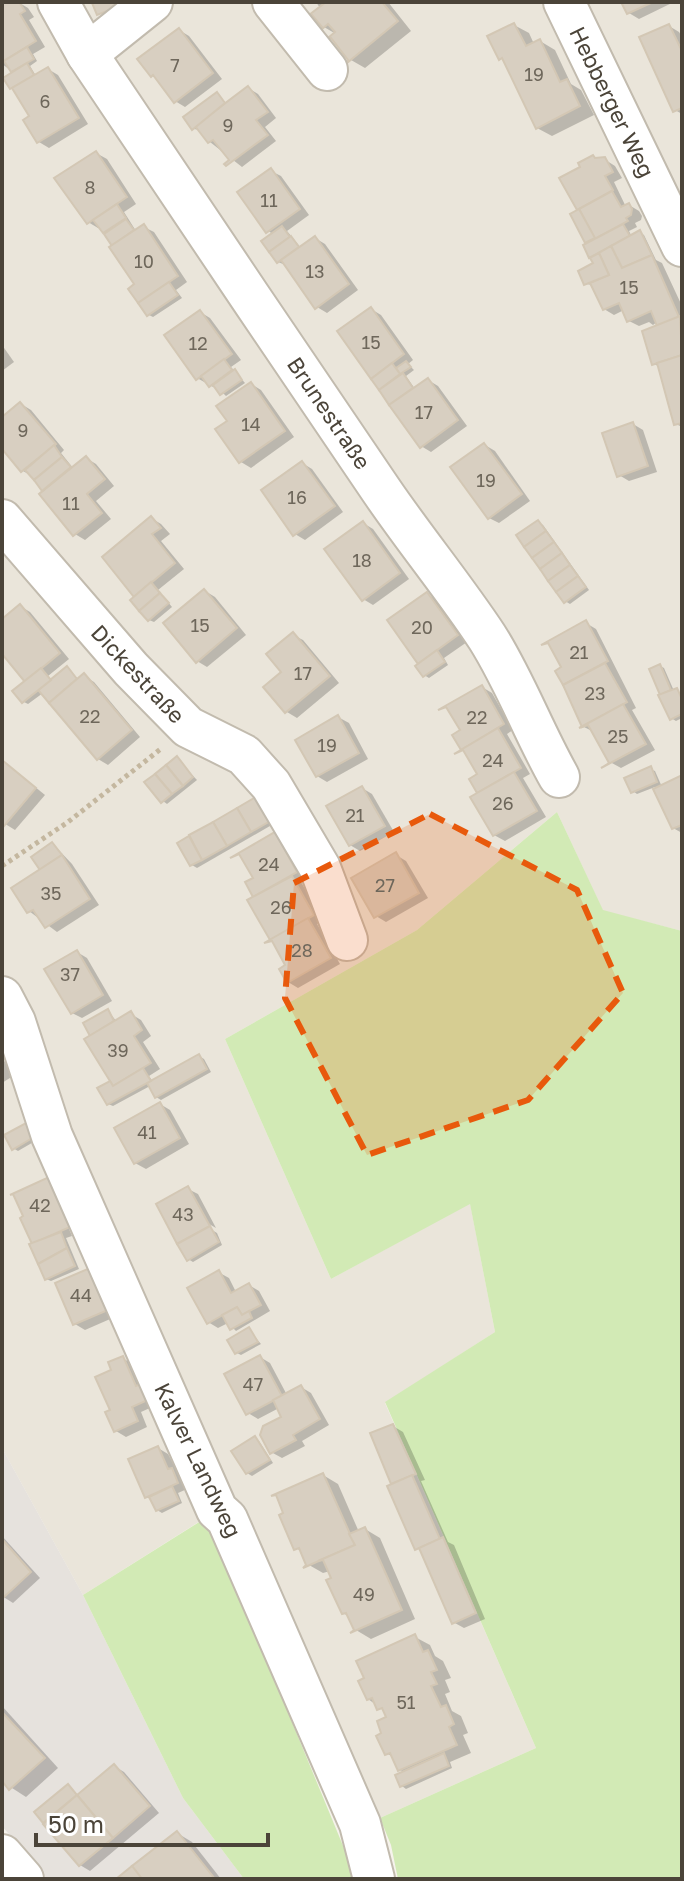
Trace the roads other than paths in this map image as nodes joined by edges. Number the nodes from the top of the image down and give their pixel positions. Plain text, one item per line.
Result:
1 (58, 2) edge
2 (152, 2) edge
3 (273, 2) edge
4 (564, 2) edge
5 (87, 54) junction
6 (327, 70) dead end
7 (682, 246) edge
8 (2, 520) edge
9 (559, 777) dead end
10 (347, 940) dead end
11 (2, 997) edge
12 (2, 1855) edge
13 (23, 1879) edge
14 (374, 1879) edge

1 - 5 street, Brunestraße
2 - 5 street
3 - 6 street
4 - 7 street, Hebberger Weg
5 - 9 street, Brunestraße
8 - 10 street, Dickestraße
11 - 14 street, Kalver Landweg
12 - 13 street

